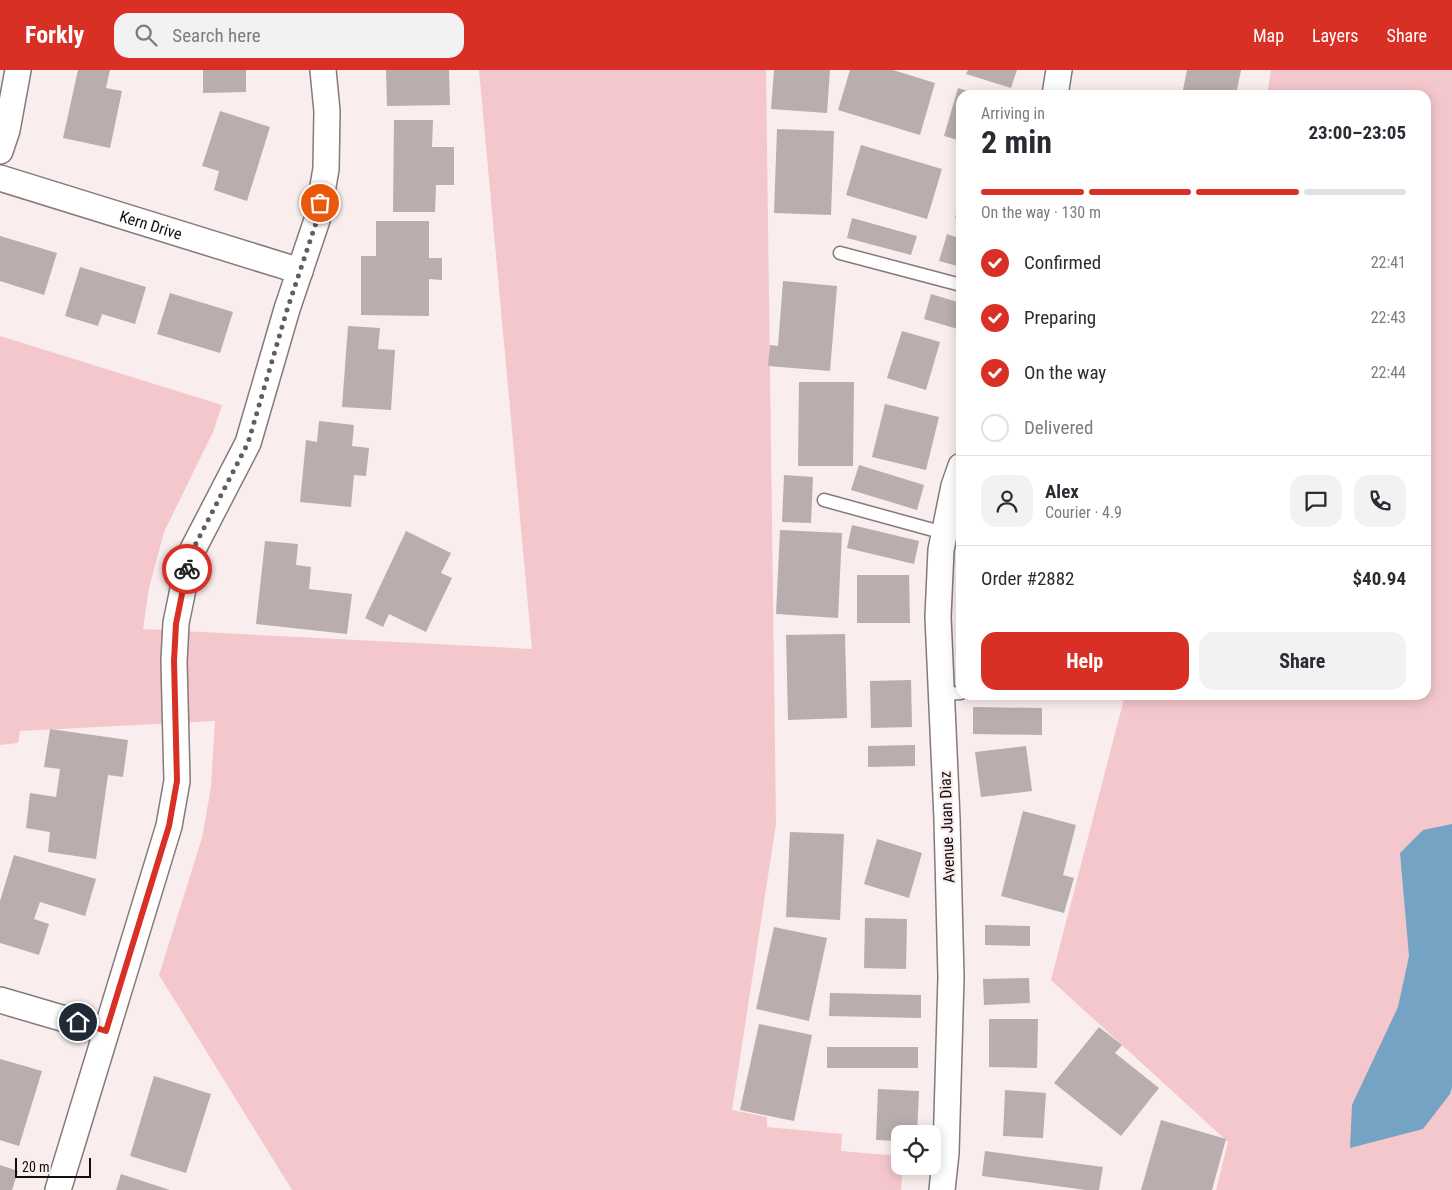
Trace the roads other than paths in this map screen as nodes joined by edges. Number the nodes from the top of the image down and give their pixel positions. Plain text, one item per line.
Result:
1 (18, 70) edge
2 (323, 70) edge
3 (1059, 70) edge
4 (1056, 90) edge
5 (0, 151) edge
6 (0, 178) edge
7 (840, 253) dead end
8 (300, 272) junction
9 (956, 284) edge
10 (956, 480) edge
11 (824, 500) dead end
12 (944, 533) junction
13 (951, 694) edge
14 (0, 1000) edge
15 (106, 1031) junction
16 (58, 1190) edge
17 (942, 1190) edge

1 - 5 street
2 - 8 street
3 - 4 street
6 - 8 street, Kern Drive
7 - 9 lane
8 - 15 street
10 - 12 street, Avenue Juan Diaz
11 - 12 lane
12 - 13 street, Avenue Juan Diaz
13 - 17 street, Avenue Juan Diaz
14 - 15 street
15 - 16 street

